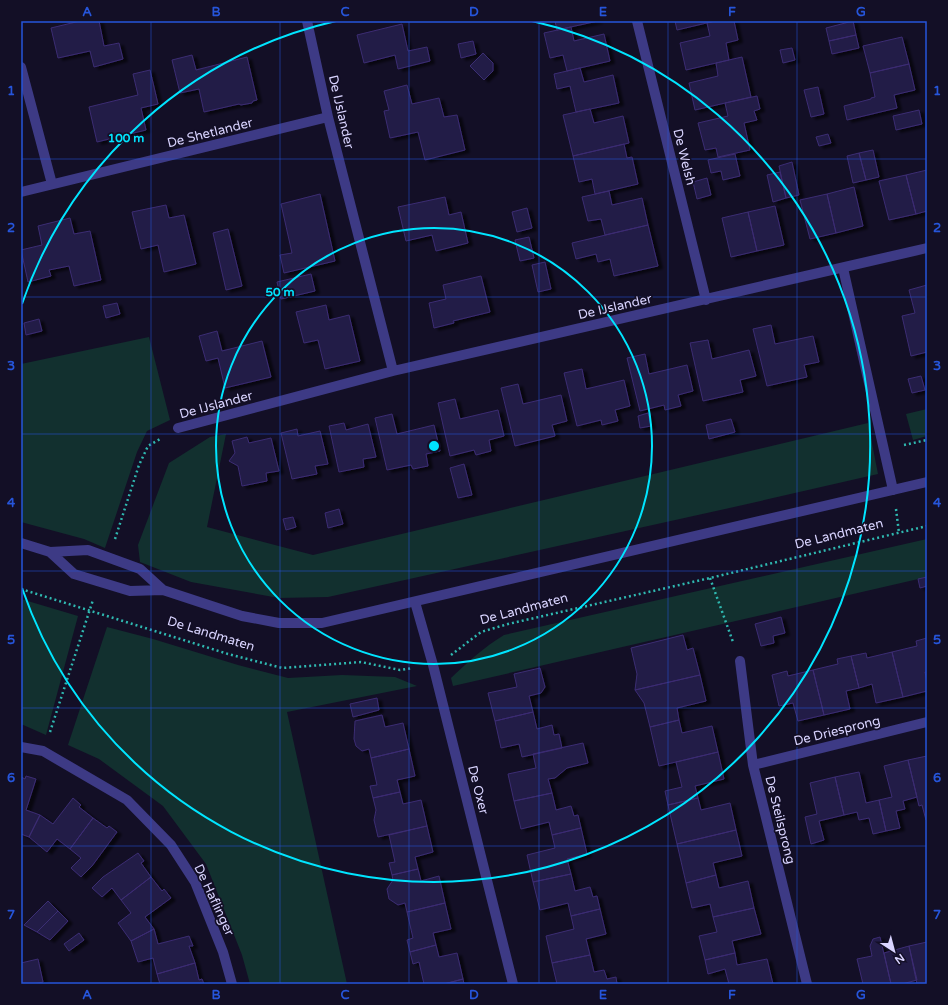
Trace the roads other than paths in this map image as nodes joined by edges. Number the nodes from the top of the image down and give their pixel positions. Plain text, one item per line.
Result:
1 (307, 21) edge
2 (637, 21) edge
3 (21, 67) edge
4 (328, 118) junction
5 (52, 184) junction
6 (21, 192) edge
7 (927, 248) edge
8 (843, 268) junction
9 (706, 300) junction
10 (394, 371) junction
11 (178, 428) road end
12 (927, 482) edge
13 (892, 490) junction
14 (21, 543) edge
15 (50, 552) junction
16 (163, 590) junction
17 (415, 602) junction
18 (740, 660) road end
19 (927, 722) edge
20 (21, 747) edge
21 (753, 765) junction
22 (232, 984) edge
23 (513, 984) edge
24 (807, 984) edge

1 - 4 street, De IJslander
2 - 9 street, De Welsh
3 - 5 street
4 - 5 street, De Shetlander
4 - 10 street, De IJslander
5 - 6 street, De Shetlander
7 - 8 street, De IJslander
8 - 9 street, De IJslander
8 - 13 street
9 - 10 street, De IJslander
10 - 11 street, De IJslander
12 - 13 street, De Landmaten
13 - 17 street, De Landmaten
14 - 15 street, De Landmaten
15 - 16 street, De Landmaten
15 - 16 street, De Landmaten
16 - 17 street, De Landmaten
17 - 23 street, De Oxer
18 - 21 street, De Steilsprong
19 - 21 street, De Driesprong
20 - 22 street, De Haflinger
21 - 24 street, De Steilsprong

